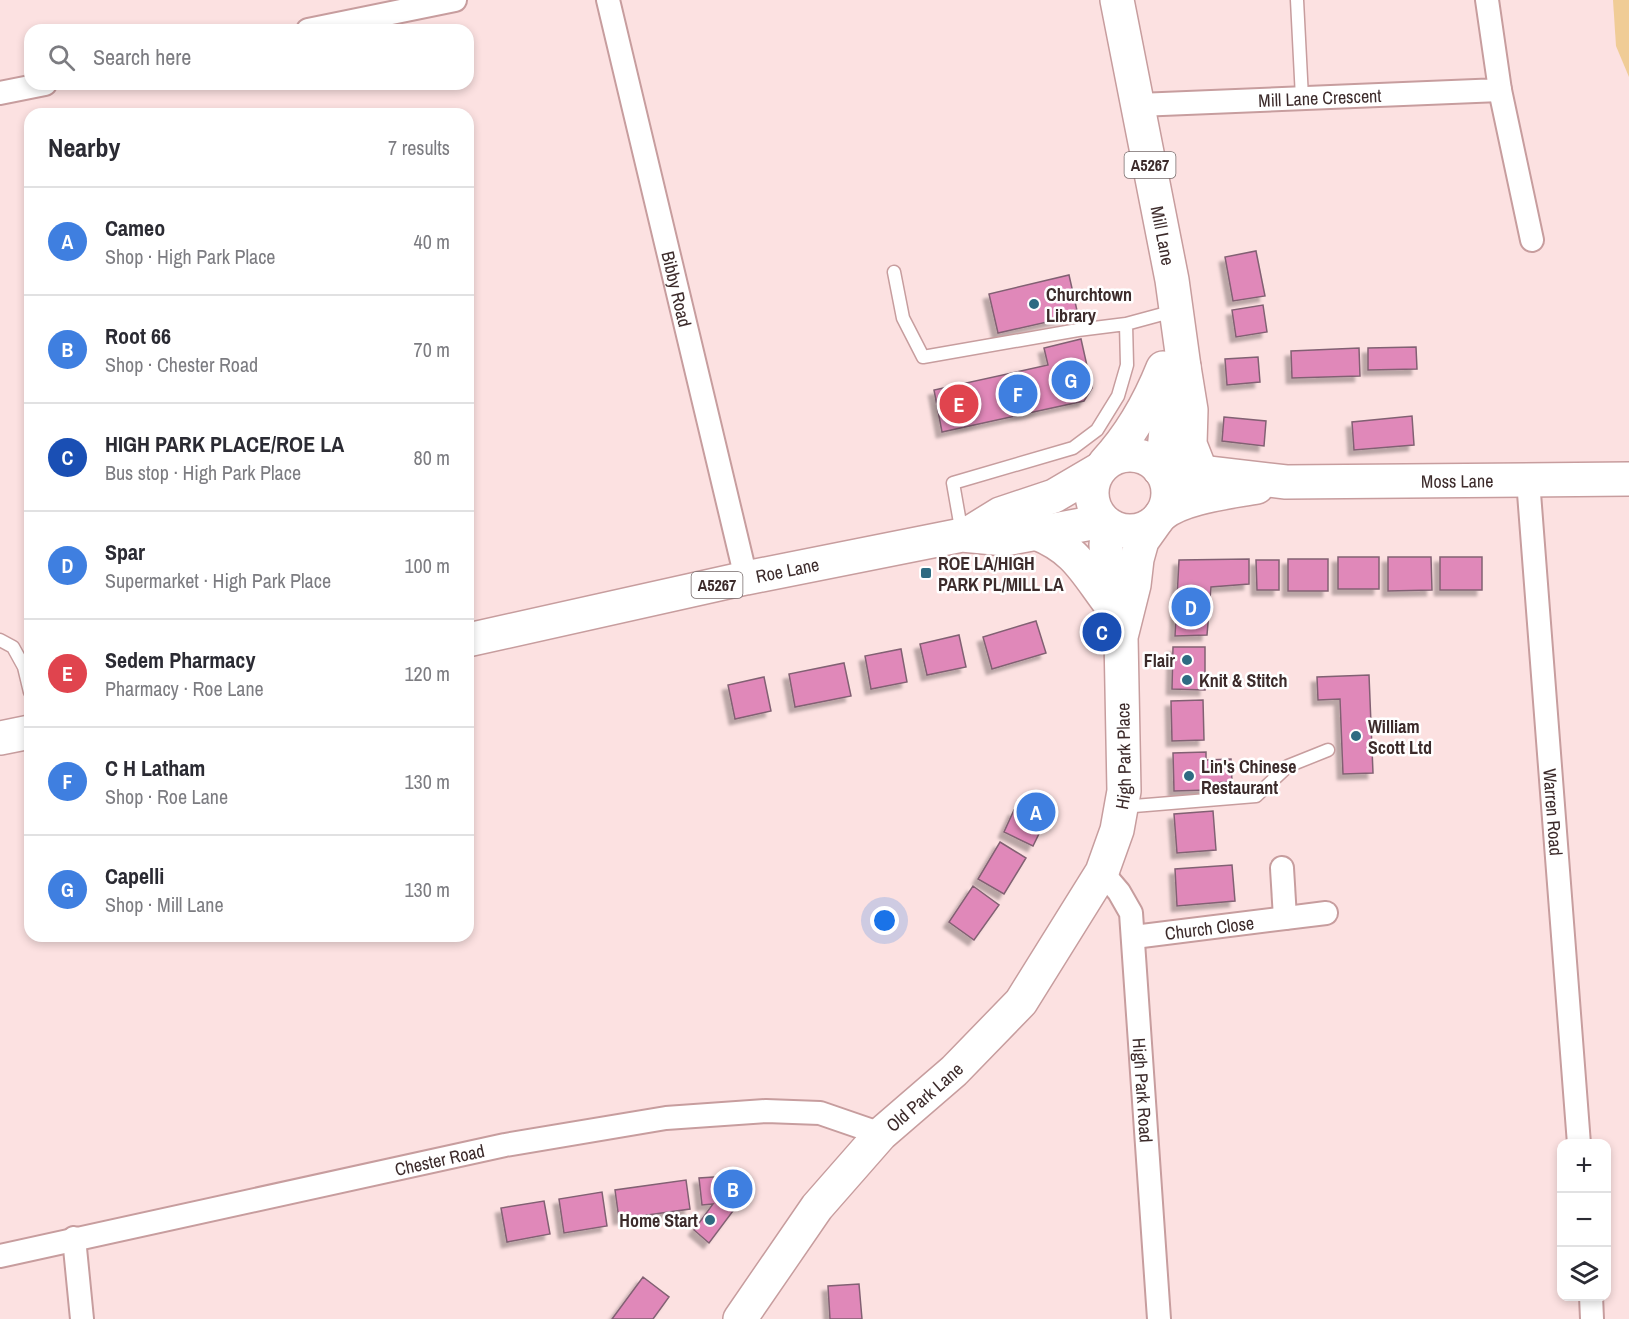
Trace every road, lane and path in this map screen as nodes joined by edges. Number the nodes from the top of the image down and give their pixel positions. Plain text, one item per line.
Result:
1 (455, 0) edge
2 (609, 0) edge
3 (1117, 0) edge
4 (1297, 0) edge
5 (1487, 0) edge
6 (337, 24) edge
7 (24, 88) edge
8 (1500, 90) junction
9 (0, 93) edge
10 (1302, 98) junction
11 (1138, 105) junction
12 (1532, 240) dead end
13 (894, 272) dead end
14 (1177, 320) junction
15 (1126, 324) junction
16 (1184, 367) junction
17 (1102, 466) junction
18 (1160, 469) junction
19 (1201, 472) junction
20 (1629, 479) edge
21 (1528, 480) junction
22 (1286, 482) junction
23 (1159, 518) junction
24 (1105, 523) junction
25 (1036, 533) junction
26 (964, 535) junction
27 (746, 578) junction
28 (1110, 604) junction
29 (1121, 637) junction
30 (474, 639) edge
31 (0, 640) edge
32 (24, 667) edge
33 (24, 733) edge
34 (0, 738) edge
35 (1328, 750) dead end
36 (1121, 807) junction
37 (1282, 868) dead end
38 (1102, 872) junction
39 (1326, 913) dead end
40 (1285, 918) junction
41 (1134, 937) junction
42 (881, 1134) junction
43 (1579, 1139) edge
44 (74, 1238) junction
45 (0, 1256) edge
46 (1590, 1301) edge
47 (82, 1319) edge
48 (740, 1319) edge
49 (1159, 1319) edge
50 (1592, 1319) edge

1 - 6 street
2 - 27 street, Bibby Road
3 - 11 street, Mill Lane / A5267
4 - 10 lane
5 - 8 street
7 - 9 street
8 - 10 street, Mill Lane Crescent
8 - 12 street
10 - 11 street, Mill Lane Crescent
11 - 14 street, Mill Lane / A5267
13 - 15 lane
14 - 15 lane
14 - 16 street, Mill Lane / A5267
14 - 17 street, A5267
15 - 26 lane
16 - 18 street
16 - 19 street, Mill Lane
17 - 18 street
17 - 24 street
17 - 26 street, Roe Lane / A5267
18 - 19 street, Moss Lane
18 - 23 street
19 - 22 street, Moss Lane
20 - 21 street, Moss Lane
21 - 22 street, Moss Lane
21 - 43 street, Warren Road
22 - 23 street, Moss Lane
23 - 24 street
23 - 29 street, High Park Place
24 - 25 street, Roe Lane / A5267
24 - 28 street, High Park Place
25 - 26 street, Roe Lane / A5267
25 - 28 street
26 - 27 street, Roe Lane / A5267
27 - 30 street, Roe Lane / A5267
28 - 29 street, High Park Place
29 - 36 street, High Park Place
31 - 32 lane
33 - 34 street
35 - 36 lane
36 - 38 street, High Park Place
37 - 40 street
38 - 41 street, High Park Road
38 - 42 street, Old Park Lane
39 - 40 street, Church Close
40 - 41 street, Church Close
41 - 49 street, High Park Road
42 - 44 street, Chester Road
42 - 48 street, Old Park Lane
44 - 45 street, Chester Road
44 - 47 street
46 - 50 street

